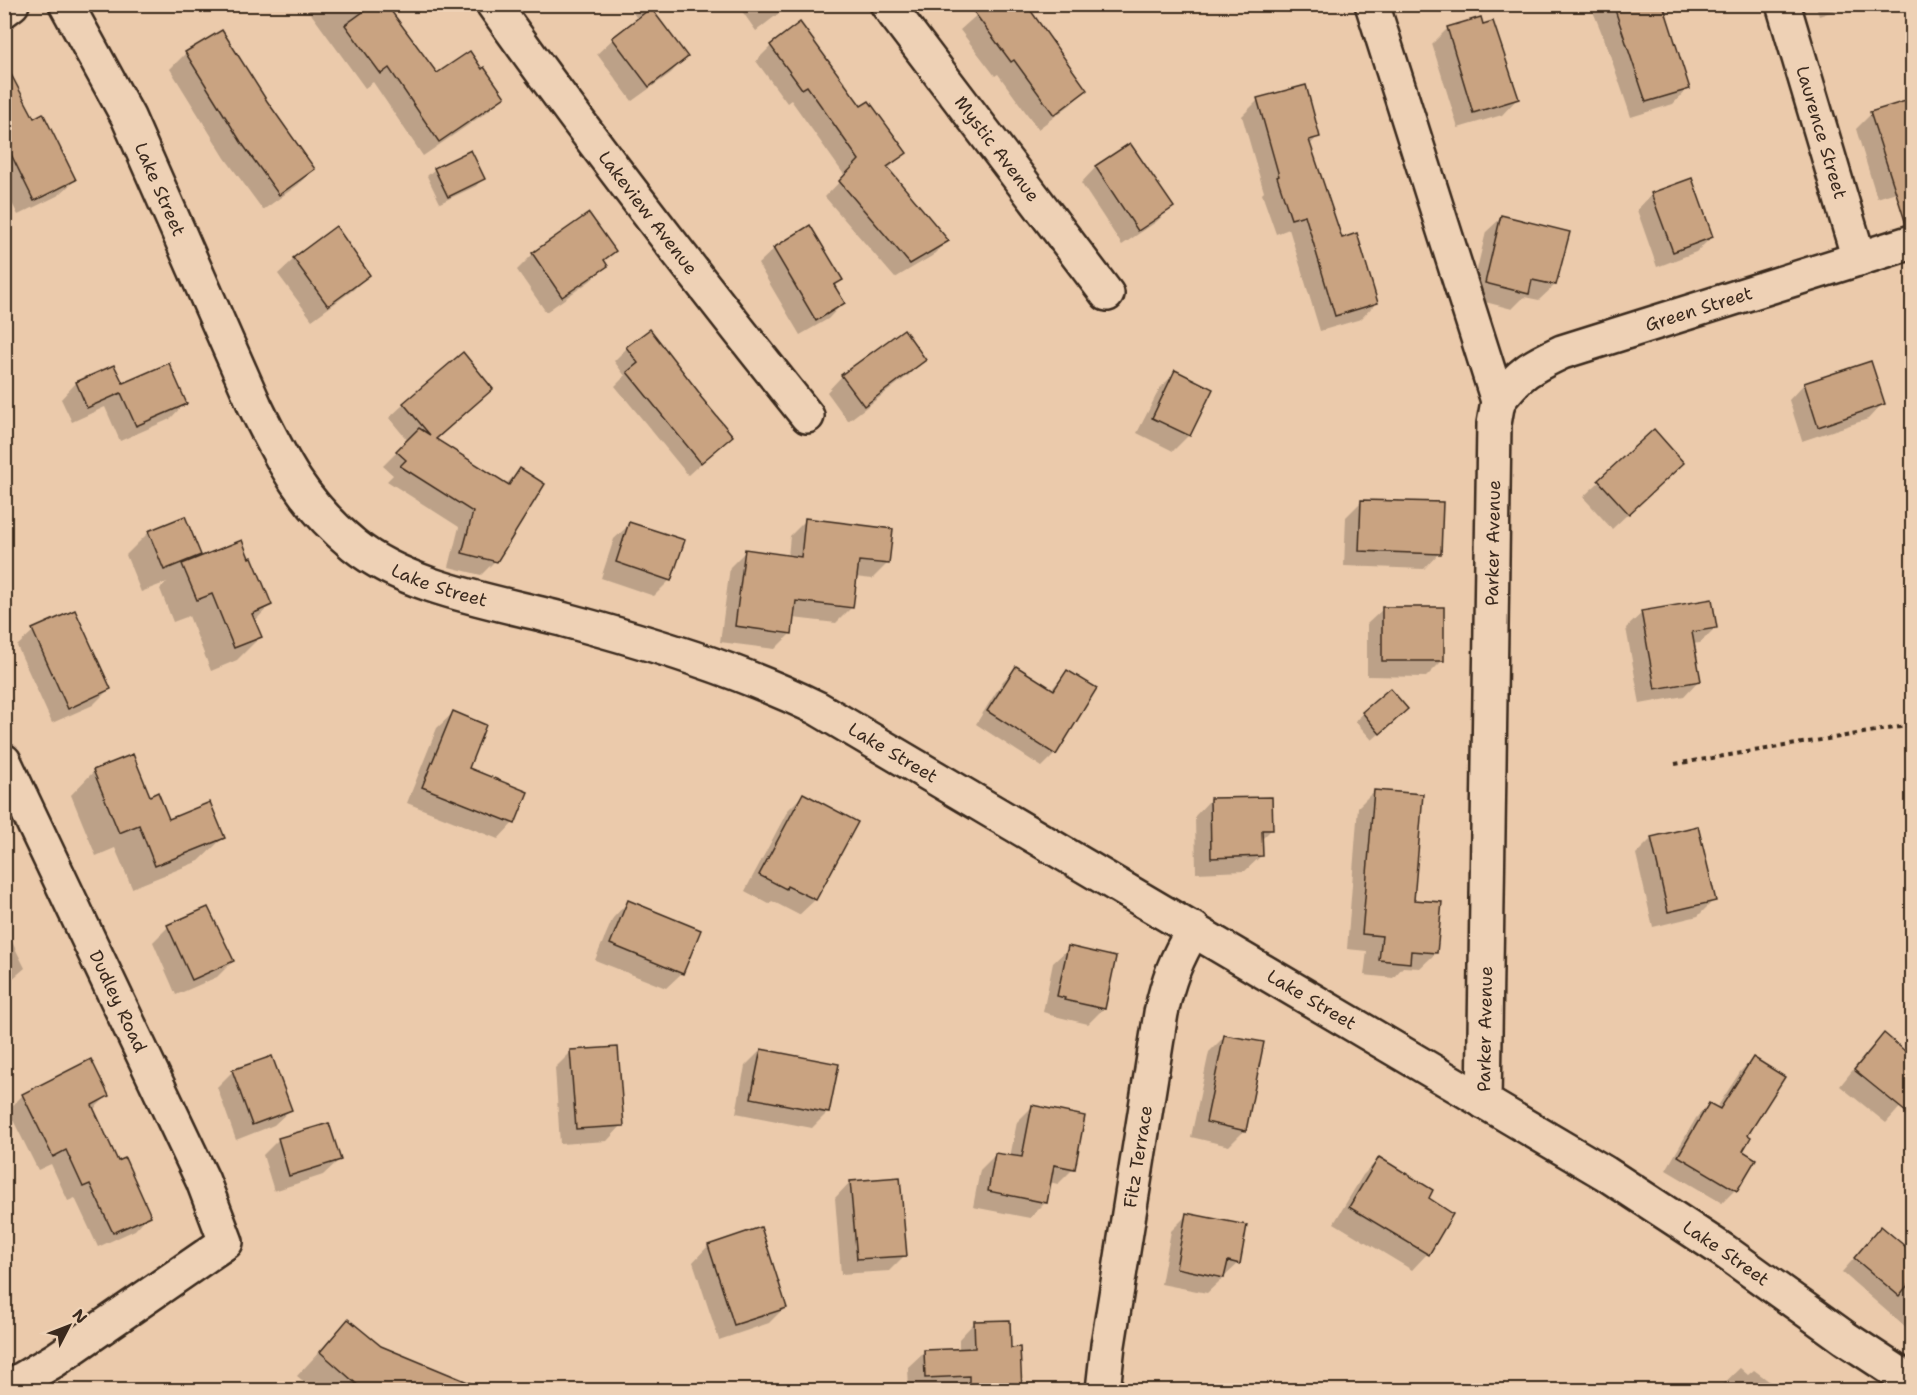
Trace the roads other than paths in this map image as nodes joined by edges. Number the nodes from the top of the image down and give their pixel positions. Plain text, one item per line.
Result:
1 (12, 4) edge
2 (66, 4) edge
3 (493, 4) edge
4 (887, 4) edge
5 (1372, 4) edge
6 (1783, 4) edge
7 (4, 10) edge
8 (1912, 242) edge
9 (1859, 259) junction
10 (1107, 294) dead end
11 (1498, 401) junction
12 (807, 416) dead end
13 (4, 761) edge
14 (1194, 929) junction
15 (1484, 1102) junction
16 (1912, 1382) edge
17 (4, 1390) edge
18 (1103, 1390) edge

1 - 7 street
2 - 14 street, Lake Street
3 - 12 street, Lakeview Avenue
4 - 10 street, Mystic Avenue
5 - 11 street, Parker Avenue
6 - 9 street, Laurence Street
8 - 9 street, Green Street
9 - 11 street, Green Street
11 - 15 street, Parker Avenue
13 - 17 street, Dudley Road
14 - 15 street, Lake Street
14 - 18 street, Fitz Terrace
15 - 16 street, Lake Street

